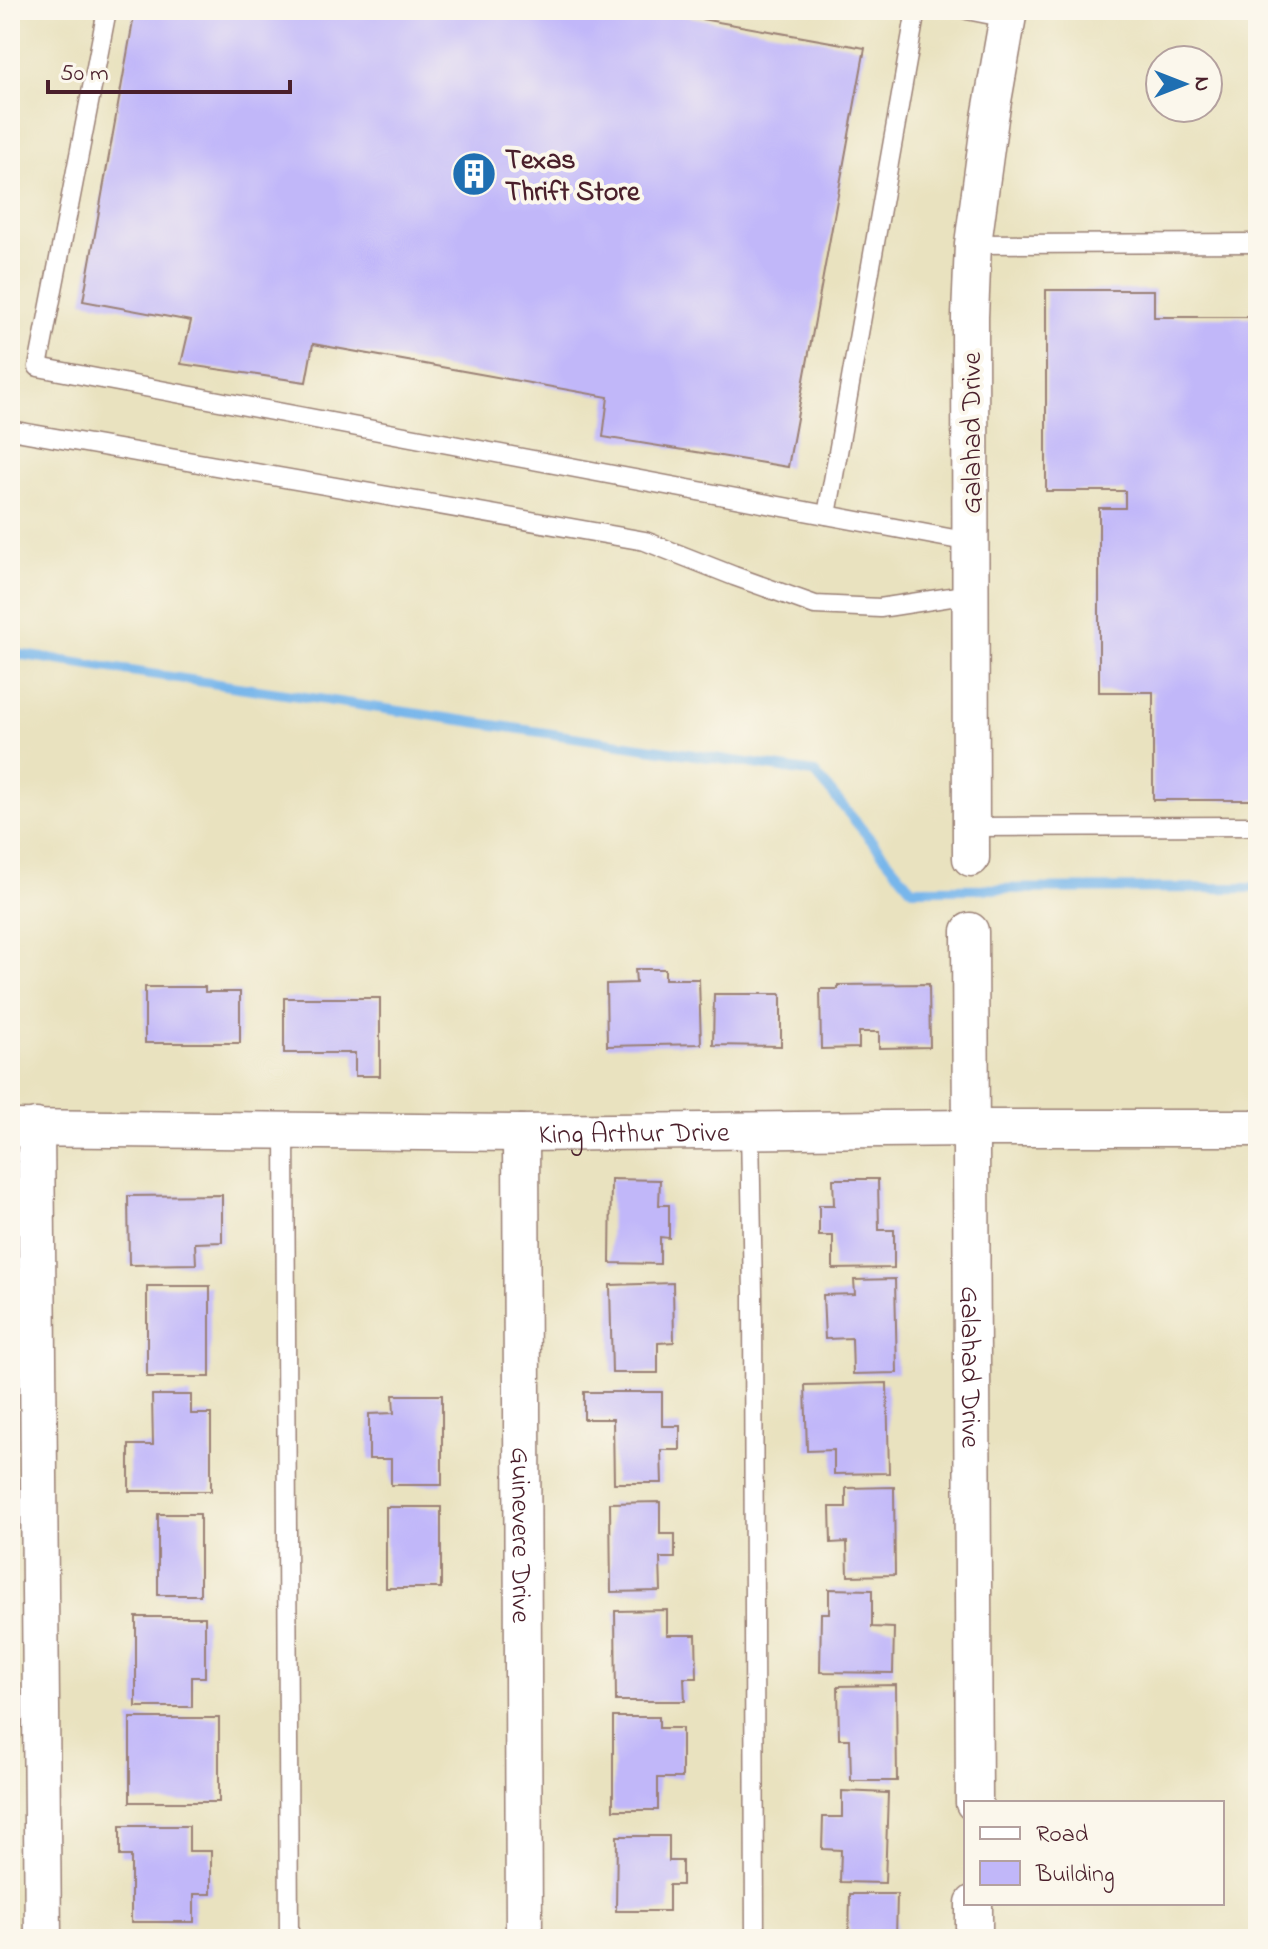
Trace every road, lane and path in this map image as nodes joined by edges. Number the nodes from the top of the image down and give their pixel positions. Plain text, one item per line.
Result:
1 (107, 10) edge
2 (916, 10) edge
3 (967, 10) edge
4 (1008, 14) edge
5 (1258, 243) edge
6 (973, 244) junction
7 (10, 430) edge
8 (827, 515) junction
9 (970, 542) junction
10 (970, 594) junction
11 (1258, 826) edge
12 (971, 843) joint
13 (970, 931) dead end
14 (23, 1128) edge
15 (971, 1128) junction
16 (1258, 1128) edge
17 (285, 1130) junction
18 (750, 1130) junction
19 (521, 1133) junction
20 (974, 1801) edge
21 (974, 1905) edge
22 (43, 1939) edge
23 (289, 1939) edge
24 (524, 1939) edge
25 (755, 1939) edge
26 (974, 1939) edge

1 - 8 lane
2 - 8 lane
3 - 4 lane
4 - 6 street, Galahad Drive
5 - 6 lane
6 - 9 street, Galahad Drive
7 - 10 lane
8 - 9 lane
9 - 10 street, Galahad Drive
10 - 12 street, Galahad Drive
11 - 12 lane
13 - 15 street, Galahad Drive
14 - 17 street, King Arthur Drive
14 - 22 street
15 - 16 street, King Arthur Drive
15 - 18 street, King Arthur Drive
15 - 20 street, Galahad Drive
17 - 19 street, King Arthur Drive
17 - 23 lane
18 - 19 street, King Arthur Drive
18 - 25 lane
19 - 24 street, Guinevere Drive
21 - 26 street

